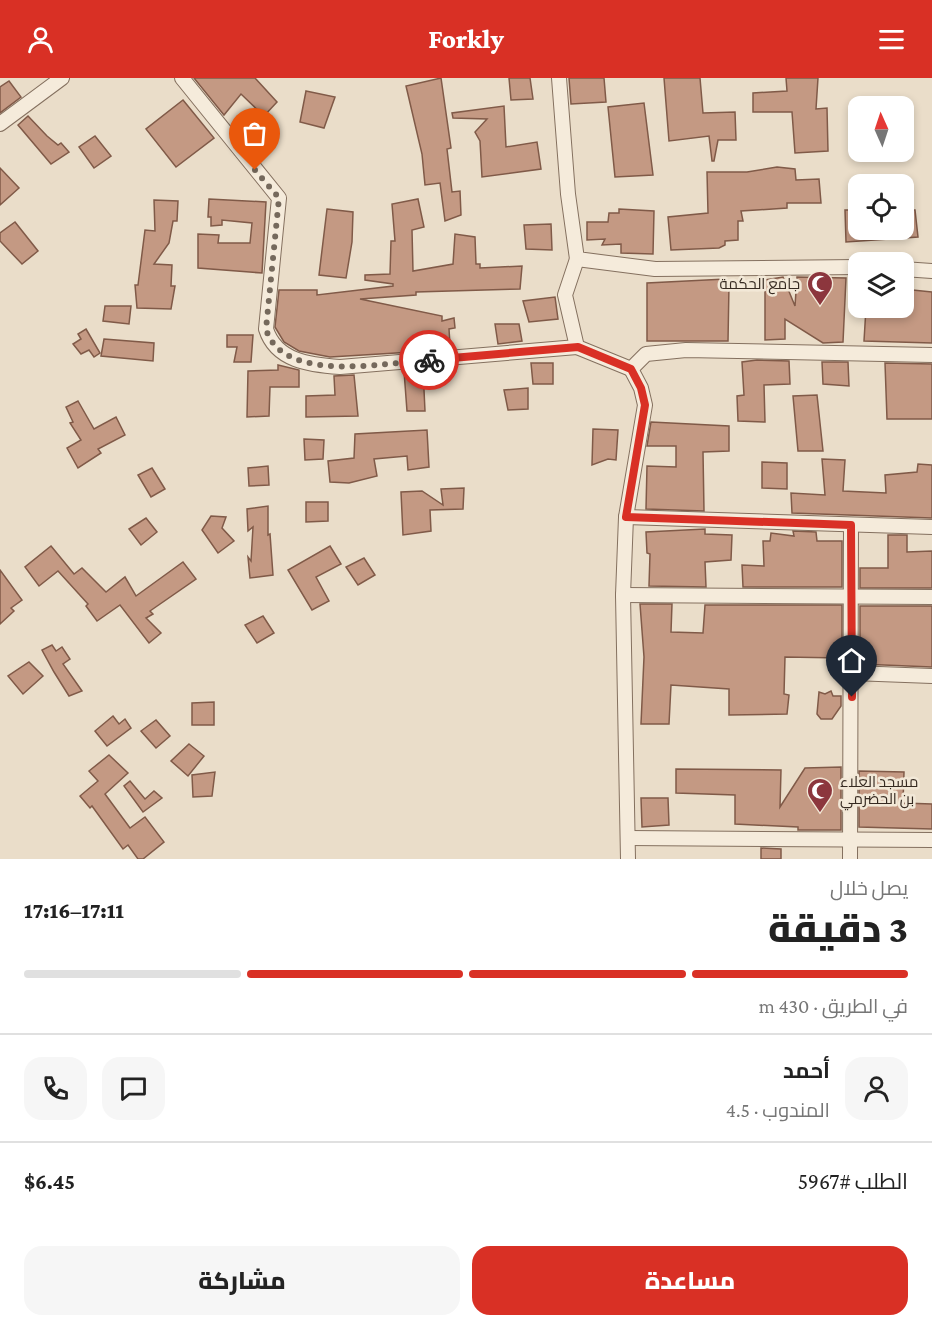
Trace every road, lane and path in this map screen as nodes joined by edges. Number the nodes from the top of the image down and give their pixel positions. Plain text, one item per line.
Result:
1 (62, 78) edge
2 (182, 78) edge
3 (559, 78) edge
4 (0, 124) edge
5 (577, 259) junction
6 (848, 267) edge
7 (914, 270) edge
8 (932, 271) edge
9 (578, 347) junction
10 (932, 355) edge
11 (631, 369) junction
12 (626, 517) junction
13 (851, 525) junction
14 (932, 527) edge
15 (623, 595) junction
16 (851, 597) junction
17 (932, 597) edge
18 (852, 673) junction
19 (932, 676) edge
20 (628, 838) junction
21 (851, 838) junction
22 (932, 840) edge
23 (628, 859) edge
24 (850, 859) edge

1 - 4 street
2 - 9 street
3 - 5 street
5 - 6 street
5 - 9 street
7 - 8 street
9 - 11 street
10 - 11 street
11 - 12 street
12 - 13 street
12 - 15 street
13 - 14 street
13 - 16 street
15 - 16 street
15 - 20 street
16 - 17 street
16 - 18 street
18 - 19 street
18 - 21 street
20 - 21 street
20 - 23 street
21 - 22 street
21 - 24 street

